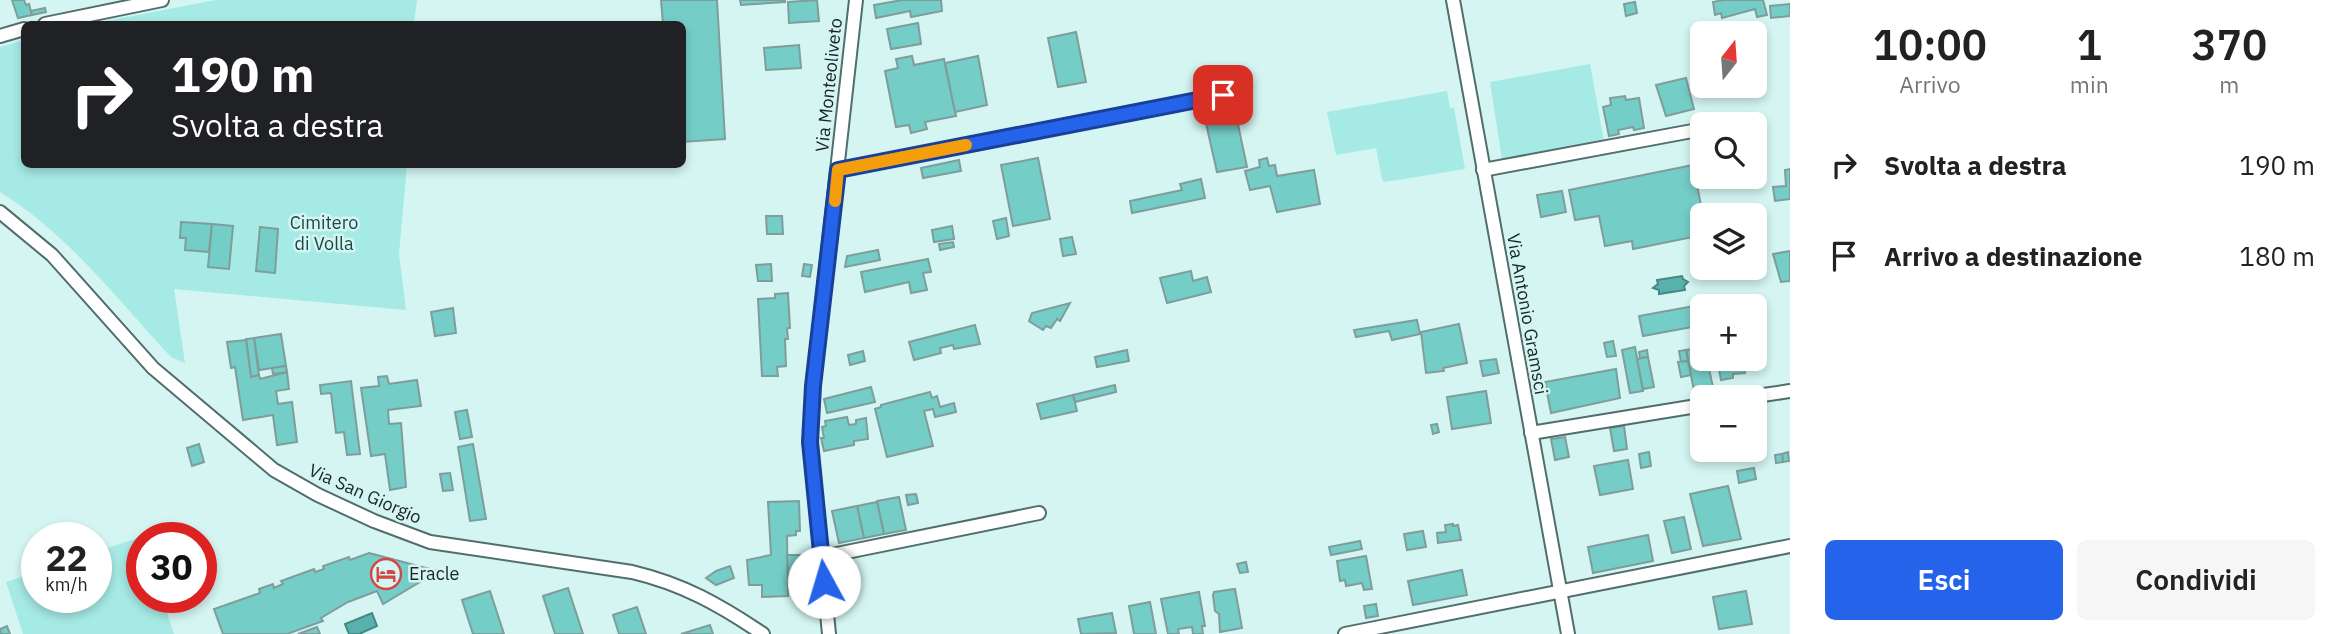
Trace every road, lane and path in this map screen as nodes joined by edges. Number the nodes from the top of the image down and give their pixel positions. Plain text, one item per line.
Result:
1 (162, 0) edge
2 (856, 0) edge
3 (1453, 0) edge
4 (59, 21) edge
5 (21, 30) edge
6 (0, 36) edge
7 (1223, 95) dead end
8 (1690, 131) edge
9 (838, 170) junction
10 (1483, 170) junction
11 (0, 212) edge
12 (1790, 391) edge
13 (1767, 394) edge
14 (1690, 407) edge
15 (1531, 433) junction
16 (1039, 513) dead end
17 (1790, 546) edge
18 (822, 556) junction
19 (1560, 593) junction
20 (763, 634) edge
21 (830, 634) edge
22 (1345, 634) edge
23 (1568, 634) edge

1 - 4 street
2 - 9 street, Via Monteoliveto
3 - 10 street, Via Antonio Gramsci
5 - 6 street
7 - 9 street
8 - 10 street
9 - 18 street, Via Monteoliveto
10 - 15 street, Via Antonio Gramsci
11 - 20 street, Via San Giorgio
12 - 13 street
14 - 15 street
15 - 19 street, Via Antonio Gramsci
16 - 18 street
17 - 19 street
18 - 21 street, Via Monteoliveto
19 - 22 street
19 - 23 street, Via Antonio Gramsci

